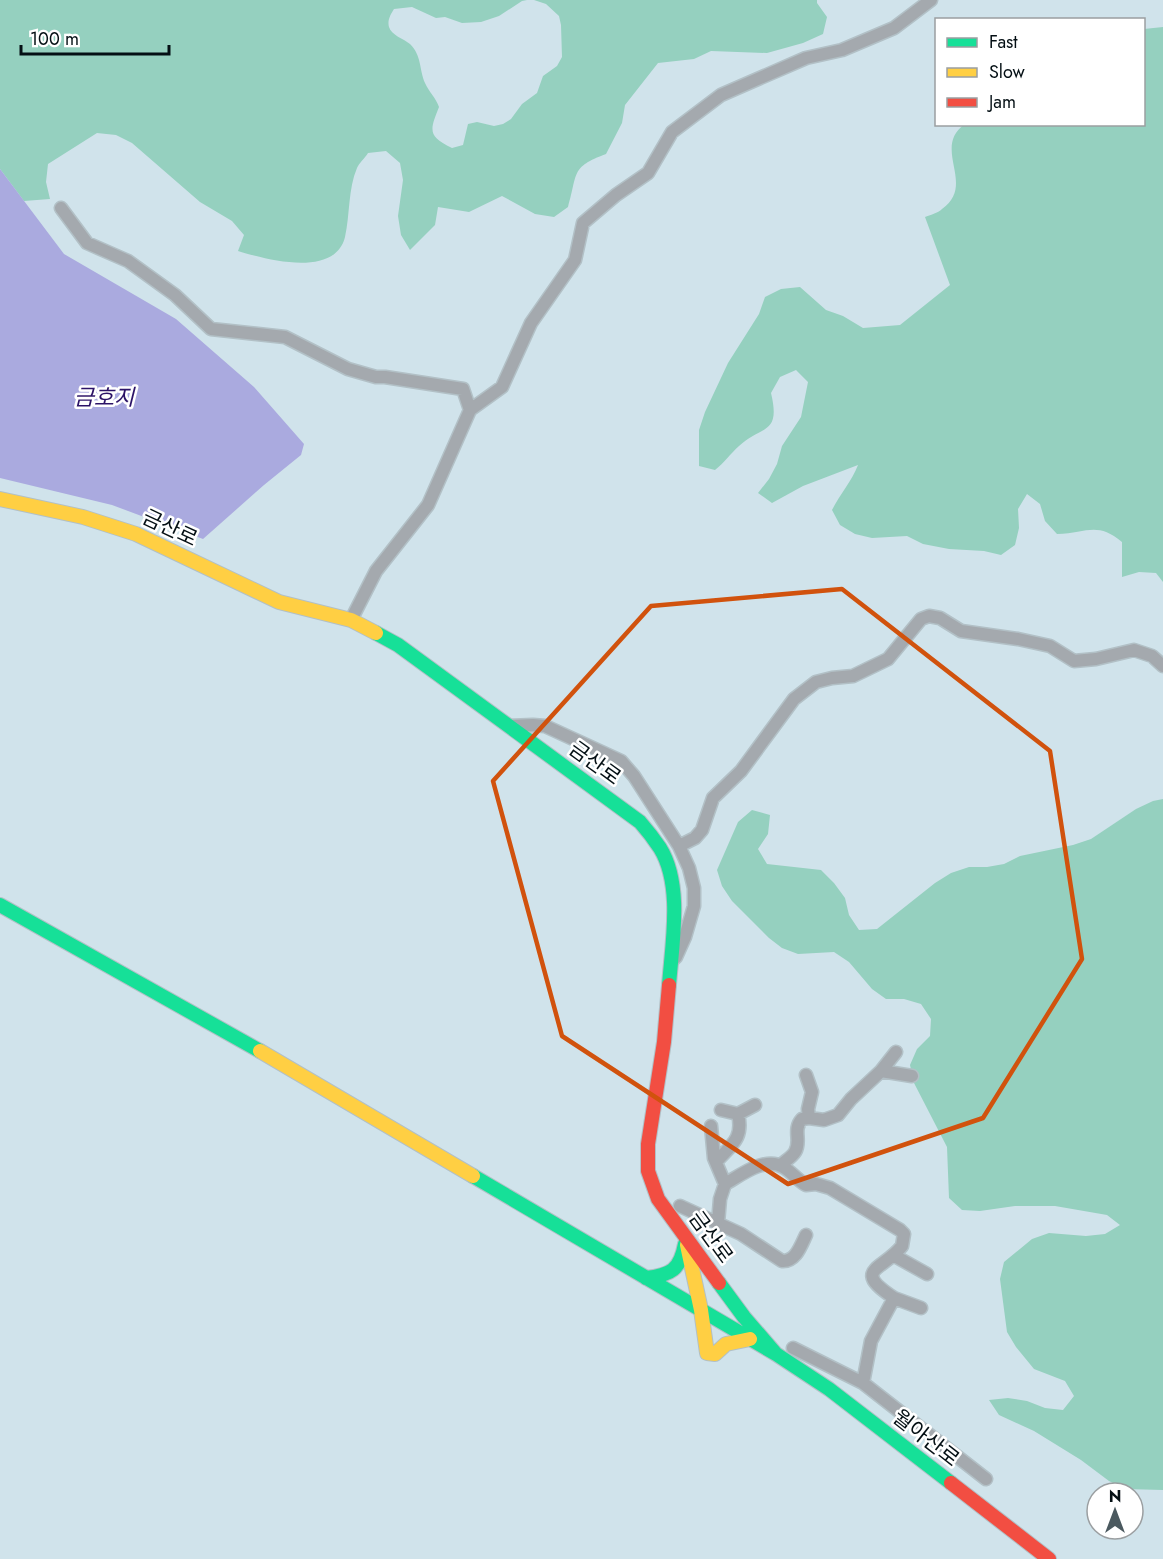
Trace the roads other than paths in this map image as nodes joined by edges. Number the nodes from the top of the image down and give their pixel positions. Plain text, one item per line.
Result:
1 (931, 0) edge
2 (61, 208) dead end
3 (470, 410) junction
4 (0, 499) edge
5 (351, 620) junction
6 (1163, 666) edge
7 (509, 726) junction
8 (679, 846) junction
9 (0, 905) edge
10 (671, 963) junction
11 (896, 1052) dead end
12 (881, 1071) junction
13 (807, 1075) dead end
14 (912, 1076) dead end
15 (754, 1105) dead end
16 (721, 1110) dead end
17 (738, 1114) junction
18 (809, 1118) junction
19 (711, 1126) dead end
20 (716, 1162) junction
21 (781, 1165) junction
22 (725, 1184) junction
23 (680, 1206) dead end
24 (718, 1223) junction
25 (807, 1235) dead end
26 (686, 1239) junction
27 (893, 1255) junction
28 (927, 1274) dead end
29 (646, 1278) junction
30 (894, 1299) junction
31 (921, 1308) dead end
32 (701, 1310) junction
33 (750, 1339) junction
34 (794, 1348) dead end
35 (776, 1354) junction
36 (863, 1383) junction
37 (986, 1479) dead end
38 (1049, 1559) edge

1 - 3 street
2 - 3 street
3 - 5 street
4 - 5 street, 금산로
5 - 7 street, 금산로
6 - 8 street
7 - 8 street
7 - 10 street, 금산로
8 - 10 street
9 - 29 street
10 - 26 street, 금산로
11 - 12 street
12 - 14 street
12 - 18 street
13 - 18 street
15 - 17 street
16 - 17 street
17 - 20 street
18 - 21 street
19 - 20 street
20 - 22 street
21 - 22 street
21 - 27 street
22 - 24 street
23 - 24 street
24 - 25 street
26 - 29 street
26 - 32 street
26 - 35 street, 금산로
27 - 28 street
27 - 30 street
29 - 32 street
30 - 31 street
30 - 36 street
32 - 33 street
32 - 33 street
33 - 35 street
34 - 36 street
35 - 38 street, 월아산로
36 - 37 street

